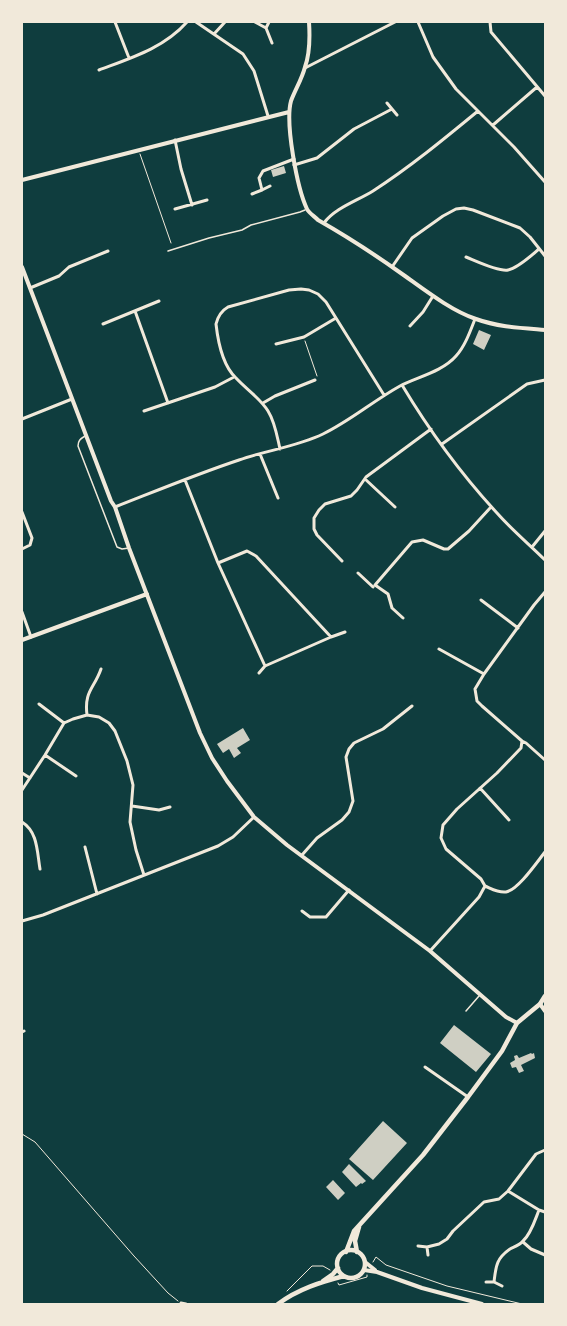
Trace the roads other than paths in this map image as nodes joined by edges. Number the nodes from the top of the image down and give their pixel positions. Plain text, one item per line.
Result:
1 (115, 22) edge
2 (187, 22) edge
3 (196, 22) edge
4 (225, 22) edge
5 (255, 22) edge
6 (269, 22) edge
7 (309, 22) edge
8 (395, 22) edge
9 (418, 22) edge
10 (490, 22) edge
11 (266, 28) junction
12 (214, 34) junction
13 (272, 43) dead end
14 (129, 58) junction
15 (305, 68) junction
16 (99, 70) dead end
17 (537, 87) junction
18 (545, 96) edge
19 (387, 103) dead end
20 (392, 109) junction
21 (478, 111) junction
22 (290, 112) junction
23 (398, 115) dead end
24 (268, 116) junction
25 (493, 125) junction
26 (175, 140) junction
27 (294, 159) junction
28 (294, 165) junction
29 (22, 180) edge
30 (545, 182) edge
31 (270, 186) dead end
32 (262, 190) junction
33 (252, 194) dead end
34 (207, 200) dead end
35 (192, 205) junction
36 (175, 209) dead end
37 (307, 209) junction
38 (324, 223) junction
39 (539, 249) junction
40 (108, 251) dead end
41 (168, 252) dead end
42 (545, 256) edge
43 (466, 258) dead end
44 (22, 267) edge
45 (392, 267) junction
46 (30, 288) junction
47 (433, 296) junction
48 (159, 301) dead end
49 (135, 311) junction
50 (336, 318) junction
51 (475, 319) junction
52 (103, 324) dead end
53 (410, 326) dead end
54 (545, 330) edge
55 (276, 344) dead end
56 (234, 377) junction
57 (315, 380) road end
58 (545, 380) edge
59 (402, 385) junction
60 (384, 395) junction
61 (72, 399) junction
62 (168, 403) junction
63 (262, 403) junction
64 (144, 411) dead end
65 (22, 419) edge
66 (431, 429) junction
67 (86, 435) junction
68 (442, 444) junction
69 (280, 449) junction
70 (260, 454) junction
71 (365, 479) junction
72 (185, 480) junction
73 (278, 498) dead end
74 (115, 507) junction
75 (491, 507) junction
76 (395, 508) dead end
77 (22, 512) edge
78 (545, 532) edge
79 (532, 547) junction
80 (129, 548) junction
81 (22, 549) edge
82 (545, 560) edge
83 (342, 561) dead end
84 (218, 563) junction
85 (358, 573) dead end
86 (374, 586) junction
87 (370, 590) dead end
88 (545, 592) edge
89 (147, 594) junction
90 (481, 600) dead end
91 (22, 612) edge
92 (403, 618) dead end
93 (518, 628) junction
94 (345, 632) dead end
95 (331, 636) junction
96 (31, 637) junction
97 (22, 640) edge
98 (439, 649) dead end
99 (265, 666) junction
100 (101, 669) dead end
101 (259, 673) dead end
102 (484, 674) junction
103 (39, 704) dead end
104 (412, 706) dead end
105 (87, 715) junction
106 (64, 723) junction
107 (522, 742) junction
108 (45, 755) junction
109 (545, 760) edge
110 (22, 773) edge
111 (76, 776) dead end
112 (30, 778) junction
113 (480, 788) junction
114 (22, 790) edge
115 (132, 806) junction
116 (170, 807) dead end
117 (254, 817) junction
118 (509, 820) dead end
119 (22, 822) edge
120 (85, 847) dead end
121 (545, 852) edge
122 (302, 855) junction
123 (40, 869) dead end
124 (144, 875) junction
125 (485, 886) junction
126 (349, 890) junction
127 (97, 894) junction
128 (302, 911) dead end
129 (22, 922) edge
130 (430, 951) junction
131 (481, 994) junction
132 (545, 996) edge
133 (540, 1004) junction
134 (466, 1011) dead end
135 (545, 1011) edge
136 (517, 1022) junction
137 (425, 1067) dead end
138 (468, 1097) junction
139 (545, 1150) edge
140 (508, 1190) junction
141 (539, 1210) junction
142 (545, 1212) edge
143 (359, 1225) junction
144 (523, 1242) junction
145 (418, 1246) dead end
146 (427, 1247) junction
147 (346, 1252) junction
148 (357, 1252) junction
149 (428, 1255) dead end
150 (545, 1255) edge
151 (365, 1262) junction
152 (338, 1268) junction
153 (364, 1270) junction
154 (377, 1272) junction
155 (344, 1276) junction
156 (486, 1282) dead end
157 (494, 1282) junction
158 (318, 1284) junction
159 (502, 1286) dead end
160 (181, 1303) road end
161 (186, 1304) edge
162 (278, 1304) edge
163 (482, 1304) edge

1 - 14 street
2 - 14 street
3 - 12 street
4 - 12 street
5 - 11 street
6 - 11 street
7 - 15 street
8 - 15 street
9 - 21 street
10 - 17 street
11 - 13 street
12 - 24 street
14 - 16 street
15 - 22 street
17 - 18 street
17 - 25 street
19 - 20 street
20 - 23 street
20 - 28 street
21 - 25 street
21 - 38 street
22 - 24 street
22 - 27 street
24 - 26 street
25 - 30 street
26 - 29 street
26 - 35 street
27 - 28 street
27 - 32 street
28 - 37 street
31 - 32 street
32 - 33 street
34 - 35 street
35 - 36 street
37 - 38 street
37 - 41 lane
38 - 45 street
39 - 42 street
39 - 43 street
39 - 45 street
40 - 46 street
44 - 46 street
45 - 47 street
46 - 61 street
47 - 51 street
47 - 53 street
48 - 49 street
49 - 52 street
49 - 62 street
50 - 55 street
50 - 56 street
50 - 60 street
51 - 54 street
51 - 59 street
56 - 62 street
56 - 63 street
57 - 63 street
58 - 68 street
59 - 60 street
59 - 66 street
60 - 69 street
61 - 65 street
61 - 67 street
62 - 64 street
63 - 69 street
66 - 68 street
66 - 71 street
67 - 74 street
67 - 80 lane
68 - 75 street
69 - 70 street
70 - 72 street
70 - 73 street
71 - 76 street
71 - 83 street
72 - 74 street
72 - 84 street
74 - 80 street
75 - 79 street
75 - 86 street
77 - 81 street
78 - 79 street
79 - 82 street
80 - 89 street
84 - 95 street
84 - 99 street
85 - 86 street
86 - 87 street
86 - 92 street
88 - 93 street
89 - 96 street
89 - 117 street
90 - 93 street
91 - 96 street
93 - 102 street
94 - 95 street
95 - 99 street
96 - 97 street
98 - 102 street
99 - 101 street
100 - 105 street
102 - 107 street
103 - 106 street
104 - 122 street
105 - 106 street
105 - 115 street
106 - 108 street
107 - 109 street
107 - 113 street
108 - 111 street
108 - 112 street
110 - 112 street
112 - 114 street
113 - 118 street
113 - 125 street
115 - 116 street
115 - 124 street
117 - 122 street
117 - 124 street
119 - 123 street
120 - 127 street
121 - 125 street
122 - 126 street
124 - 127 street
125 - 130 street
126 - 128 street
126 - 130 street
127 - 129 street
130 - 131 street
131 - 134 lane
131 - 136 street
132 - 133 main road
133 - 135 street
133 - 136 main road
136 - 138 main road
137 - 138 street
138 - 143 main road
139 - 140 street
140 - 141 street
140 - 146 street
141 - 142 street
141 - 144 street
143 - 147 main road
143 - 148 main road
144 - 150 street
144 - 157 street
145 - 146 street
146 - 149 street
147 - 148 main road
147 - 152 main road
148 - 151 main road
151 - 153 main road
151 - 154 street
152 - 155 main road
152 - 158 main road
153 - 154 street
153 - 155 main road
154 - 163 street
155 - 158 main road
156 - 157 street
157 - 159 street
158 - 162 main road
160 - 161 street

